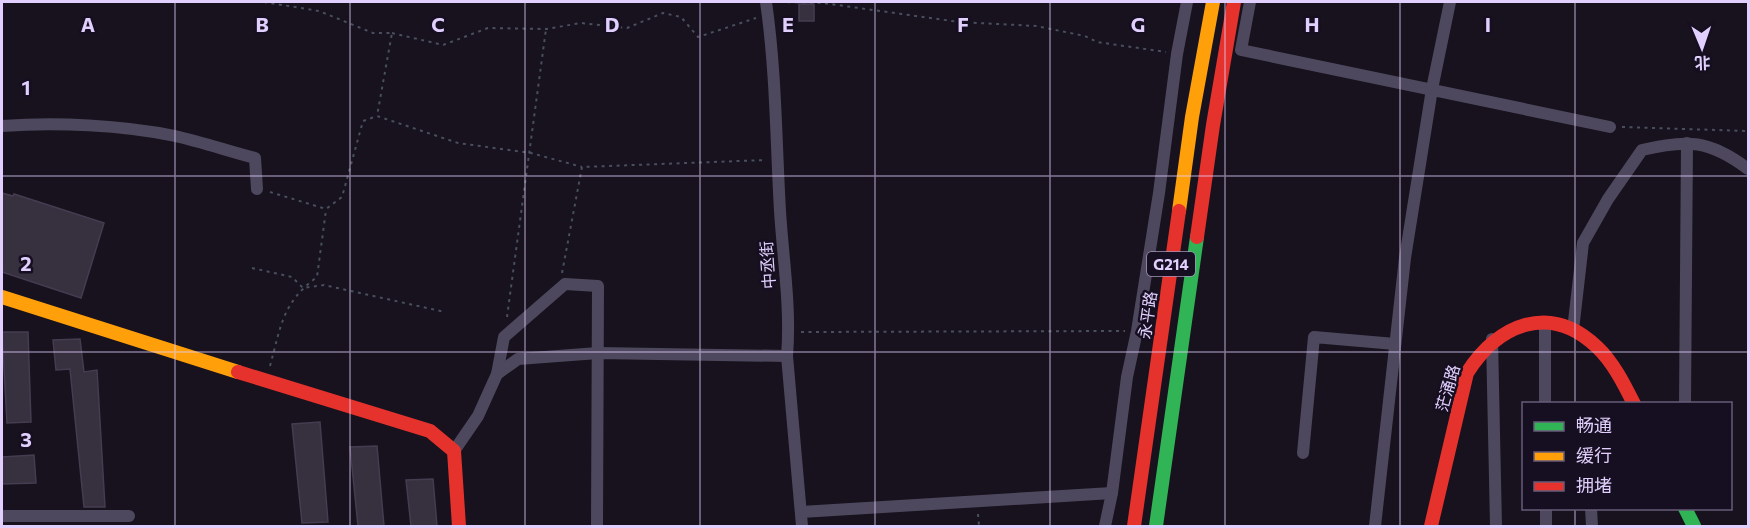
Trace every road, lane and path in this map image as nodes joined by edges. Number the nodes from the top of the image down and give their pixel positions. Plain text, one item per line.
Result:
1 (264, 2) edge
2 (766, 2) edge
3 (777, 2) edge
4 (1187, 2) edge
5 (1213, 2) edge
6 (1234, 2) edge
7 (1250, 2) edge
8 (1450, 2) edge
9 (768, 15) junction
10 (546, 29) junction
11 (392, 33) junction
12 (1177, 54) junction
13 (1432, 89) junction
14 (377, 116) junction
15 (2, 126) edge
16 (1610, 127) joint
17 (1749, 131) edge
18 (1686, 143) junction
19 (531, 153) junction
20 (778, 160) junction
21 (582, 167) junction
22 (1749, 169) edge
23 (258, 189) joint
24 (326, 209) junction
25 (252, 268) dead end
26 (303, 288) junction
27 (558, 290) junction
28 (2, 297) edge
29 (445, 312) dead end
30 (1545, 322) junction
31 (1137, 330) junction
32 (1573, 330) junction
33 (789, 332) junction
34 (504, 337) junction
35 (1492, 339) junction
36 (1395, 344) junction
37 (598, 353) junction
38 (787, 356) junction
39 (497, 374) junction
40 (266, 380) junction
41 (1545, 402) edge
42 (1633, 402) edge
43 (1685, 402) edge
44 (453, 451) junction
45 (1303, 453) dead end
46 (1112, 493) junction
47 (1546, 510) edge
48 (1591, 510) edge
49 (1686, 510) edge
50 (801, 512) junction
51 (2, 516) edge
52 (129, 516) dead end
53 (459, 526) edge
54 (597, 526) edge
55 (802, 526) edge
56 (1105, 526) edge
57 (1134, 526) edge
58 (1156, 526) edge
59 (1375, 526) edge
60 (1431, 526) edge
61 (1496, 526) edge
62 (1546, 526) edge
63 (1592, 526) edge
64 (1694, 526) edge

1 - 11 path
2 - 9 street, 中丞街
3 - 12 path
4 - 12 street
5 - 57 main road, 永平路 / G214
6 - 58 main road, G214
7 - 13 street
8 - 13 street
9 - 10 path
9 - 20 street, 中丞街
10 - 11 path
10 - 19 path
11 - 14 path
12 - 31 street
13 - 16 street
13 - 36 street
14 - 19 path
14 - 24 path
15 - 23 street
16 - 17 path
18 - 22 street
18 - 32 street
18 - 43 street
19 - 21 path
19 - 34 path
20 - 21 path
20 - 33 street, 中丞街
21 - 27 path
23 - 24 path
24 - 26 path
25 - 26 path
26 - 29 path
26 - 40 path
27 - 34 street
27 - 37 street
28 - 40 main road
30 - 32 main road, 茫涌路
30 - 35 main road, 茫涌路
30 - 41 street
31 - 33 path
31 - 46 street
32 - 42 main road, 茫涌路
33 - 38 street, 中丞街
34 - 39 street
35 - 60 main road, 茫涌路
35 - 61 street
36 - 45 street
36 - 59 street
37 - 38 street
37 - 39 street
37 - 54 street
38 - 50 street, 中丞街
39 - 44 street
40 - 44 main road
44 - 53 main road
46 - 50 street
46 - 56 street
47 - 62 street
48 - 63 street
49 - 64 main road
50 - 55 street, 中丞街
51 - 52 street

